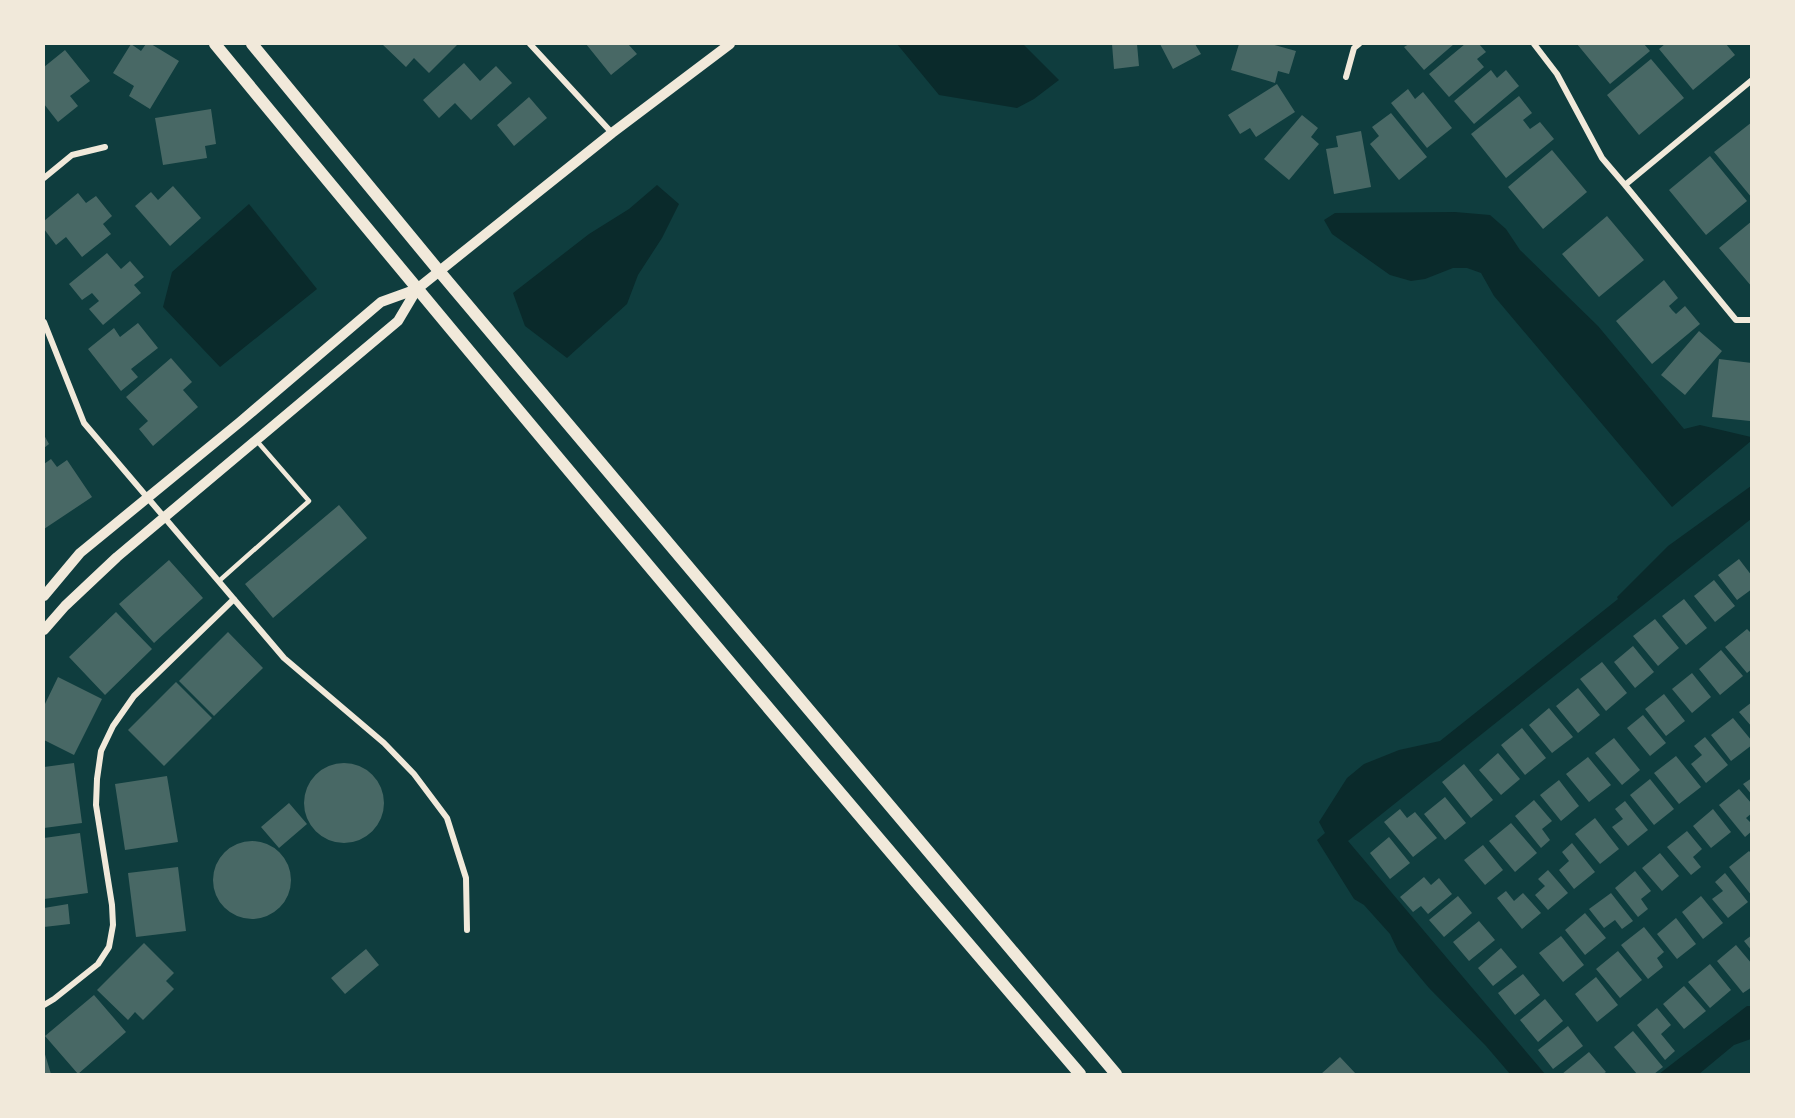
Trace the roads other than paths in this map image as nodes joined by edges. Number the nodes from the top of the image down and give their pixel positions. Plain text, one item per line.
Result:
1 (215, 44) edge
2 (252, 44) edge
3 (530, 44) edge
4 (730, 44) edge
5 (1359, 44) edge
6 (1534, 44) edge
7 (1346, 77) dead end
8 (1752, 80) edge
9 (612, 133) junction
10 (105, 147) dead end
11 (44, 178) edge
12 (1624, 185) junction
13 (439, 271) junction
14 (417, 289) junction
15 (1752, 320) edge
16 (44, 322) edge
17 (256, 440) junction
18 (146, 497) junction
19 (163, 517) junction
20 (219, 581) junction
21 (44, 596) edge
22 (234, 599) junction
23 (44, 630) edge
24 (467, 930) dead end
25 (44, 1005) edge
26 (1080, 1074) edge
27 (1116, 1074) edge

1 - 14 main road
2 - 13 main road
3 - 9 street
4 - 9 street
5 - 7 street
6 - 12 street
8 - 12 street
9 - 13 street
10 - 11 street
12 - 15 street
13 - 14 street
13 - 27 main road
14 - 17 street
14 - 18 street
14 - 26 main road
16 - 18 street
17 - 19 street
17 - 20 lane
18 - 19 street
18 - 21 street
19 - 20 street
19 - 23 street
20 - 22 street
22 - 24 street
22 - 25 street

